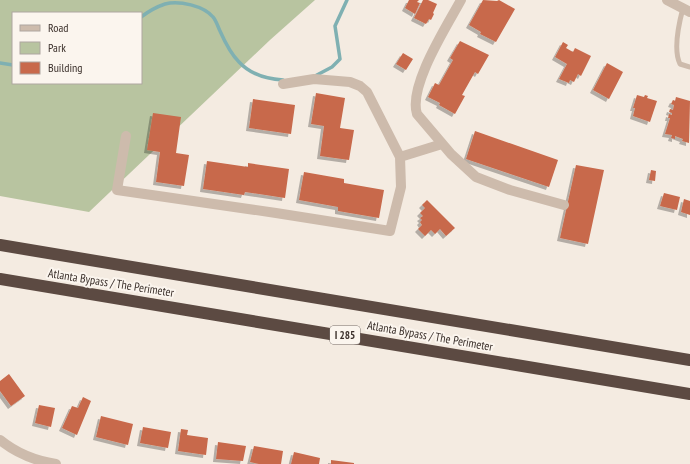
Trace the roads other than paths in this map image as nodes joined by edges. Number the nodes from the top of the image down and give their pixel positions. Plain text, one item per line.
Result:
1 (461, 0) edge
2 (667, 0) edge
3 (686, 10) edge
4 (690, 67) edge
5 (283, 84) dead end
6 (126, 136) dead end
7 (442, 144) junction
8 (400, 157) junction
9 (564, 205) dead end
10 (0, 245) edge
11 (0, 279) edge
12 (690, 360) edge
13 (690, 394) edge
14 (0, 440) edge
15 (56, 464) edge

1 - 7 street
2 - 3 street
3 - 4 lane
5 - 8 street
6 - 8 street
7 - 8 street
7 - 9 street
10 - 12 highway, Atlanta Bypass / The Perimeter
11 - 13 highway, Atlanta Bypass / The Perimeter / I 285
14 - 15 street

